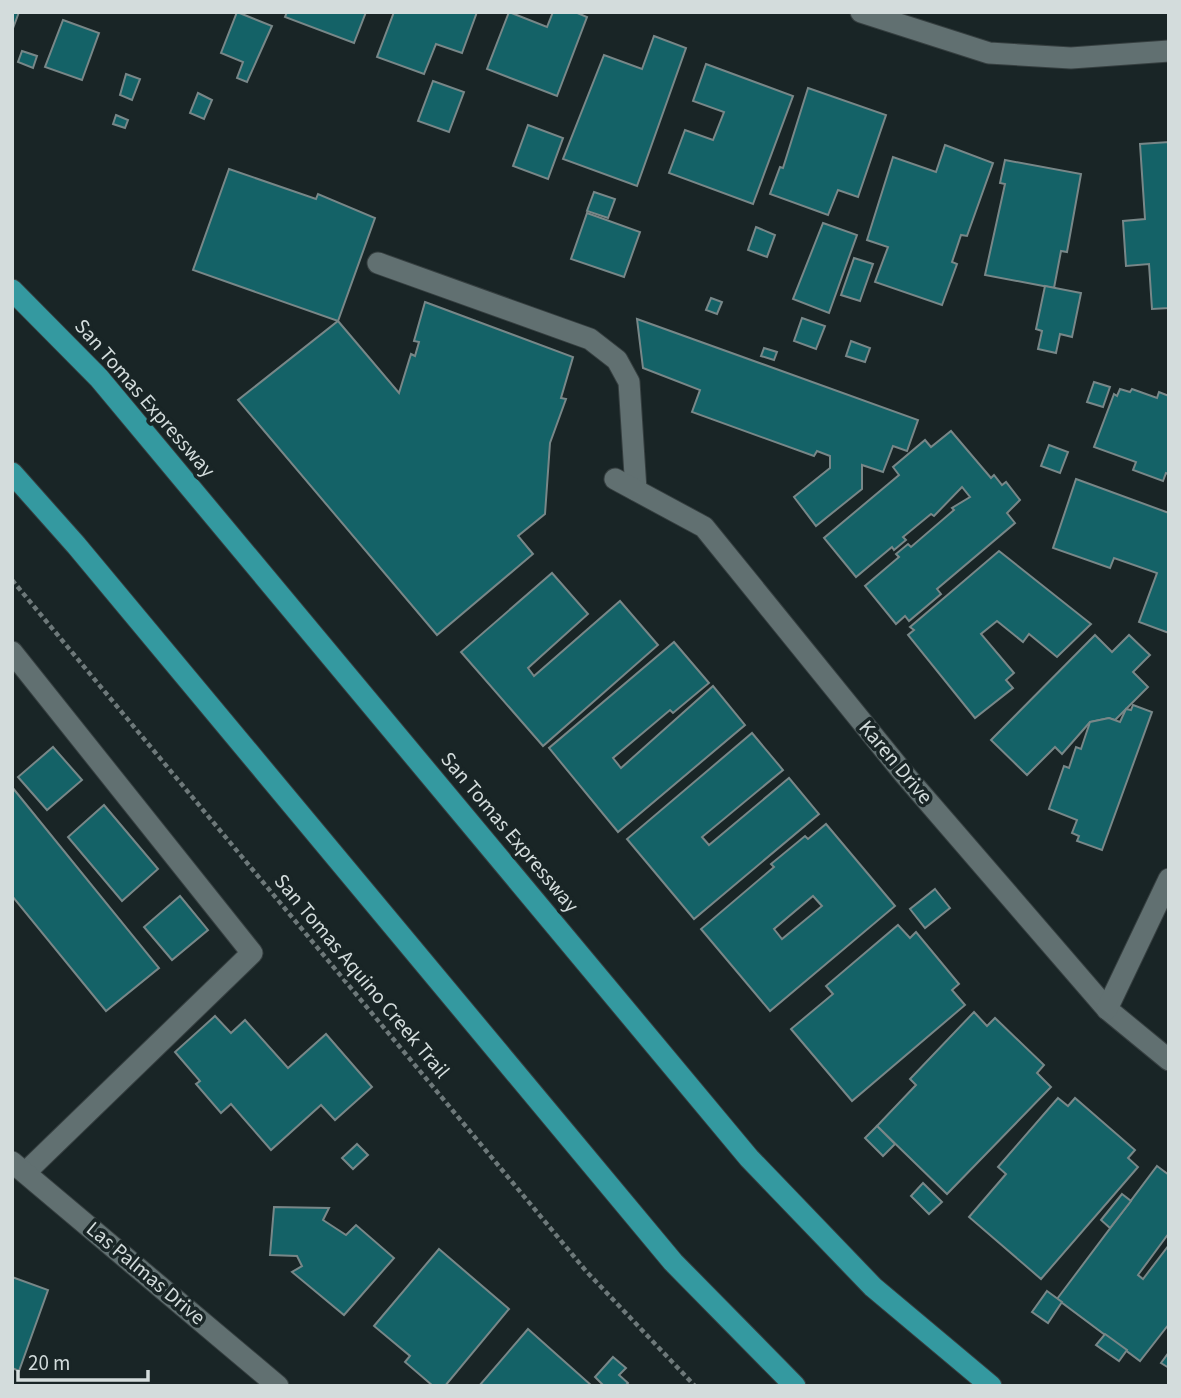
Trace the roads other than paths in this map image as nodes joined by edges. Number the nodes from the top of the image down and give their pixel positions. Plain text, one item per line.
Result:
1 (861, 12) edge
2 (1169, 51) edge
3 (378, 263) dead end
4 (12, 290) edge
5 (12, 473) edge
6 (615, 478) dead end
7 (636, 490) junction
8 (12, 652) edge
9 (1169, 879) edge
10 (1107, 1009) junction
11 (1169, 1060) edge
12 (19, 1167) edge
13 (278, 1386) edge
14 (795, 1386) edge
15 (991, 1386) edge

1 - 2 street
3 - 7 street
4 - 15 highway, San Tomas Expressway
5 - 14 highway
6 - 7 street, Karen Drive
7 - 10 street, Karen Drive
8 - 12 street
9 - 10 street
10 - 11 street, Karen Drive
12 - 13 street, Las Palmas Drive

